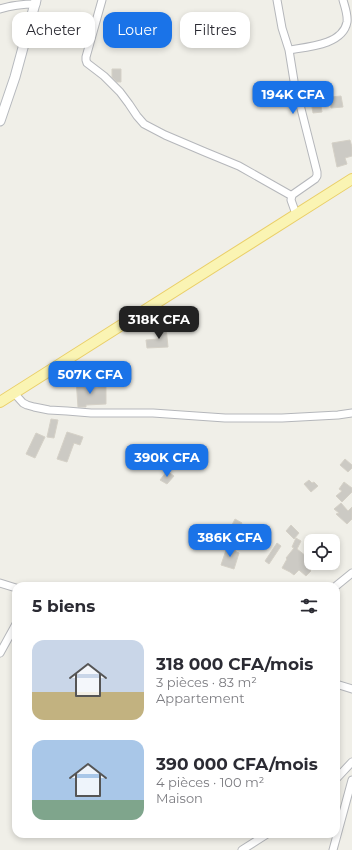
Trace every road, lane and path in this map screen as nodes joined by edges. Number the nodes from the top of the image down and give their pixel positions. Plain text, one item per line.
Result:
1 (102, 0) edge
2 (277, 0) edge
3 (343, 0) edge
4 (36, 2) edge
5 (0, 9) edge
6 (289, 50) junction
7 (0, 121) edge
8 (352, 179) edge
9 (292, 196) junction
10 (296, 214) junction
11 (14, 393) junction
12 (0, 402) edge
13 (352, 413) edge
14 (352, 573) edge
15 (0, 583) edge
16 (340, 583) edge
17 (12, 587) edge
18 (12, 631) edge
19 (0, 653) edge
20 (340, 685) edge
21 (352, 689) edge
22 (352, 762) edge
23 (340, 775) edge
24 (352, 780) edge
25 (340, 824) edge
26 (261, 838) edge
27 (336, 838) edge
28 (242, 850) edge
29 (333, 850) edge

1 - 9 street
2 - 6 street
3 - 6 street
4 - 5 street
4 - 7 main road
6 - 9 street
8 - 10 main road
9 - 10 street
10 - 11 main road
11 - 12 main road
11 - 13 street
14 - 16 street
15 - 17 street
18 - 19 street
20 - 21 street
22 - 23 street
24 - 25 street
26 - 28 street
27 - 29 street

